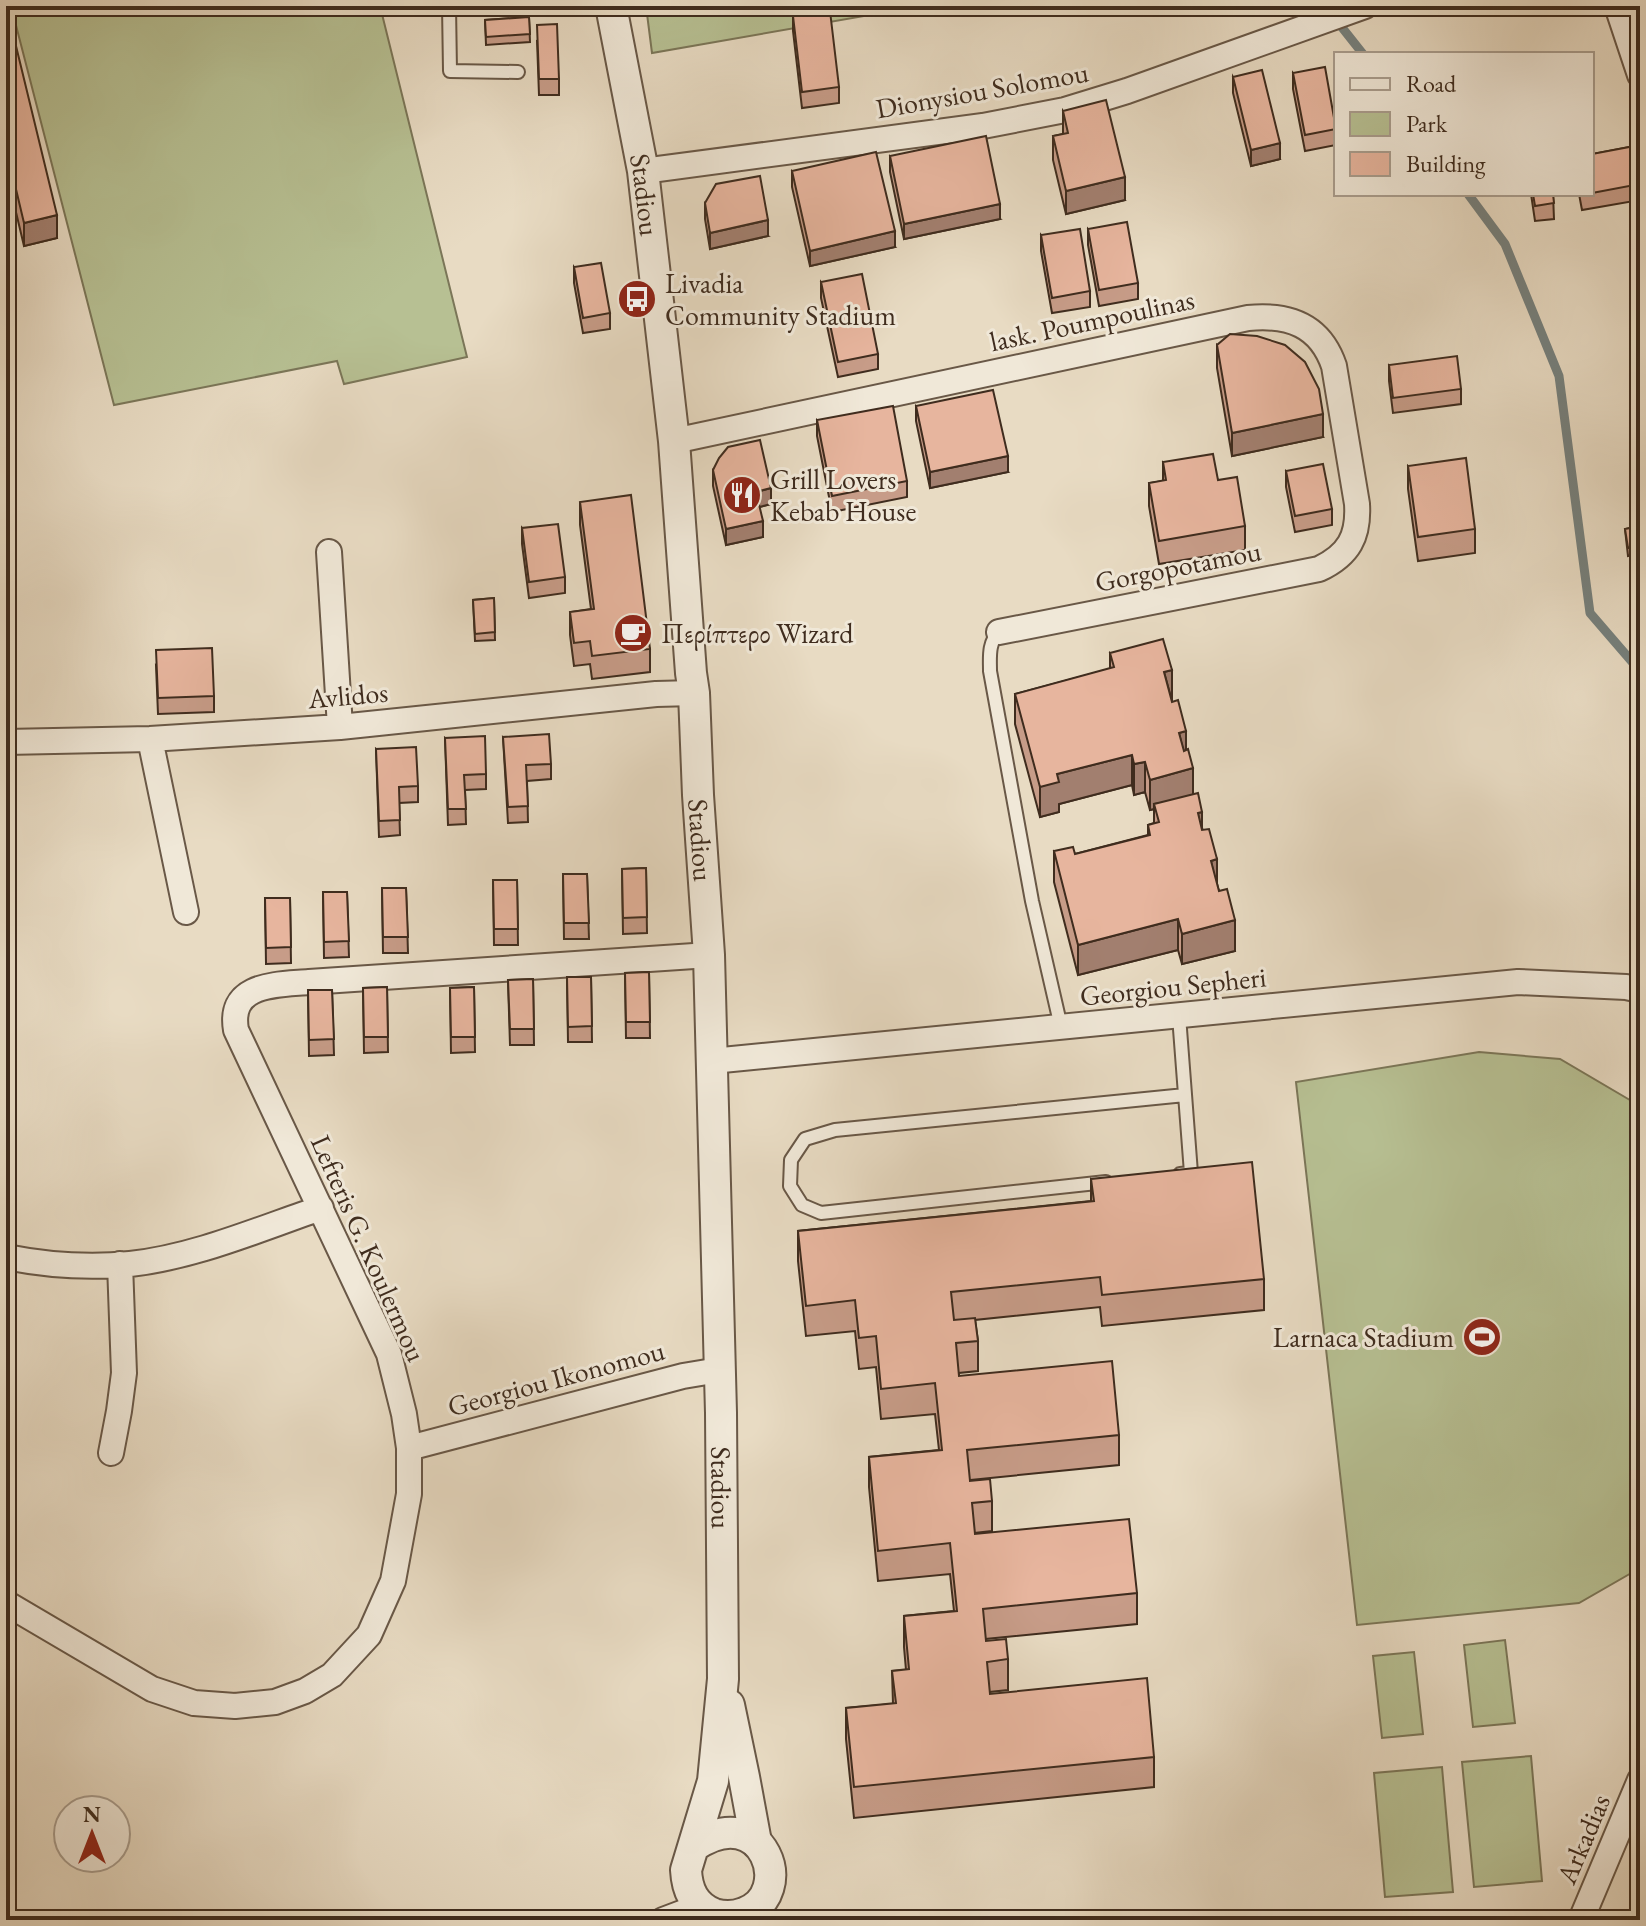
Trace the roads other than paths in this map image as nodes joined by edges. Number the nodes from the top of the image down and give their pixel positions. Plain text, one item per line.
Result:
1 (449, 6) edge
2 (611, 6) edge
3 (1365, 6) edge
4 (1617, 6) edge
5 (518, 72) dead end
6 (1640, 75) edge
7 (643, 171) junction
8 (674, 441) junction
9 (1355, 536) joint
10 (329, 552) dead end
11 (999, 632) joint
12 (694, 693) junction
13 (340, 727) junction
14 (150, 739) junction
15 (6, 742) edge
16 (186, 912) dead end
17 (709, 955) junction
18 (1640, 990) edge
19 (1179, 1016) junction
20 (1061, 1027) junction
21 (712, 1061) junction
22 (1185, 1095) junction
23 (1160, 1176) edge
24 (1114, 1181) edge
25 (321, 1208) junction
26 (6, 1257) edge
27 (120, 1264) junction
28 (719, 1370) junction
29 (409, 1448) junction
30 (111, 1453) dead end
31 (6, 1603) edge
32 (723, 1679) junction
33 (1640, 1780) edge
34 (756, 1842) junction
35 (694, 1846) junction
36 (700, 1906) junction
37 (767, 1910) edge
38 (663, 1920) edge
39 (1581, 1920) edge

1 - 5 lane
2 - 7 street, Stadiou
3 - 7 street, Dionysiou Solomou
4 - 6 street
7 - 8 street, Stadiou
8 - 9 street, lask. Poumpoulinas
8 - 12 street, Stadiou
9 - 11 street, Gorgopotamou
10 - 13 street
11 - 20 lane
12 - 13 street, Avlidos
12 - 17 street, Stadiou
13 - 14 street, Avlidos
14 - 15 street, Avlidos
14 - 16 street
17 - 21 street, Stadiou
17 - 25 street, Lefteris G. Koulermou
18 - 19 street, Georgiou Sepheri
19 - 20 street, Georgiou Sepheri
19 - 22 lane
20 - 21 street, Georgiou Sepheri
21 - 28 street, Stadiou
22 - 23 lane
22 - 24 lane
25 - 27 street
25 - 29 street, Lefteris G. Koulermou
26 - 27 street
27 - 30 street
28 - 29 street, Georgiou Ikonomou
28 - 32 street, Stadiou
29 - 31 street, Lefteris G. Koulermou
32 - 34 street, Stadiou
32 - 35 street, Stadiou
33 - 39 street, Arkadias
34 - 35 street
34 - 37 street
35 - 36 street
36 - 37 street
36 - 38 street

